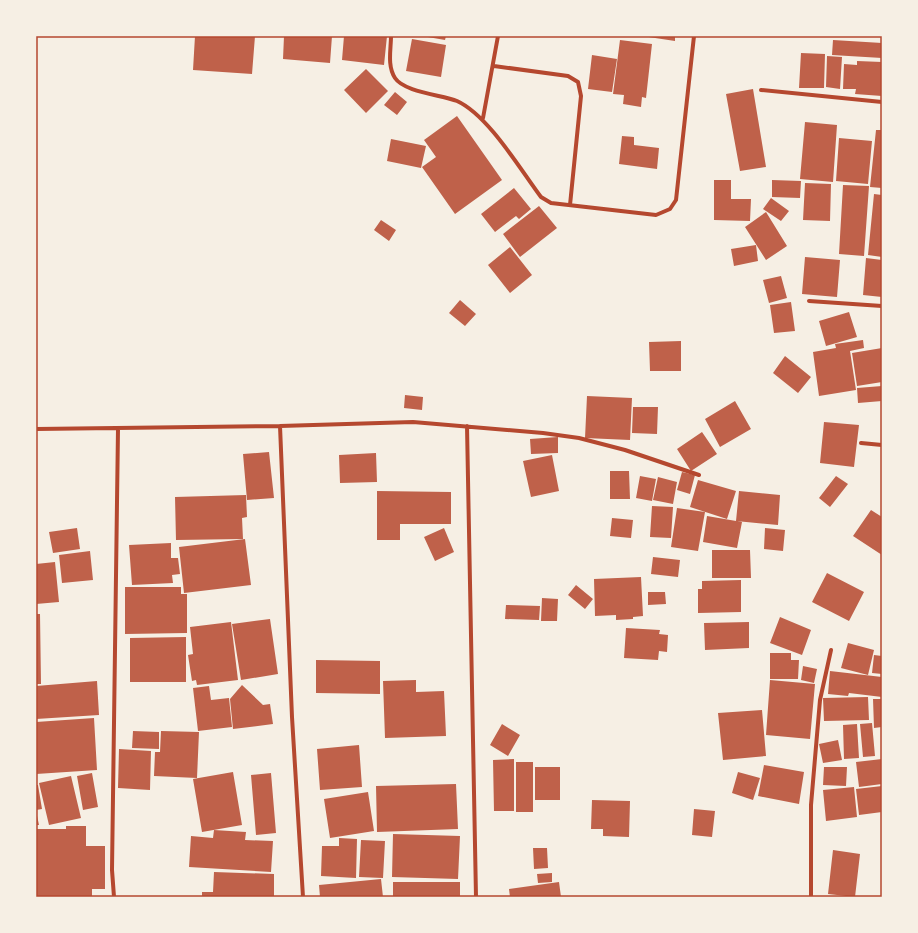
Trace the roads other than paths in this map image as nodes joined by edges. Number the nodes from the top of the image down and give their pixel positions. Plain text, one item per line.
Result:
1 (392, 36) edge
2 (498, 36) edge
3 (694, 36) edge
4 (494, 66) junction
5 (761, 90) dead end
6 (882, 102) edge
7 (483, 118) junction
8 (570, 205) junction
9 (809, 301) dead end
10 (882, 306) edge
11 (280, 426) junction
12 (467, 426) junction
13 (36, 429) edge
14 (118, 429) junction
15 (861, 443) dead end
16 (882, 445) edge
17 (699, 475) dead end
18 (831, 650) dead end
19 (114, 897) edge
20 (303, 897) edge
21 (476, 897) edge
22 (811, 897) edge

1 - 7 street
2 - 4 street
3 - 8 street
4 - 7 street
4 - 8 street
5 - 6 street
7 - 8 street
9 - 10 street
11 - 12 street
11 - 14 street
11 - 20 street
12 - 17 street
12 - 21 street
13 - 14 street
14 - 19 street
15 - 16 street
18 - 22 street

